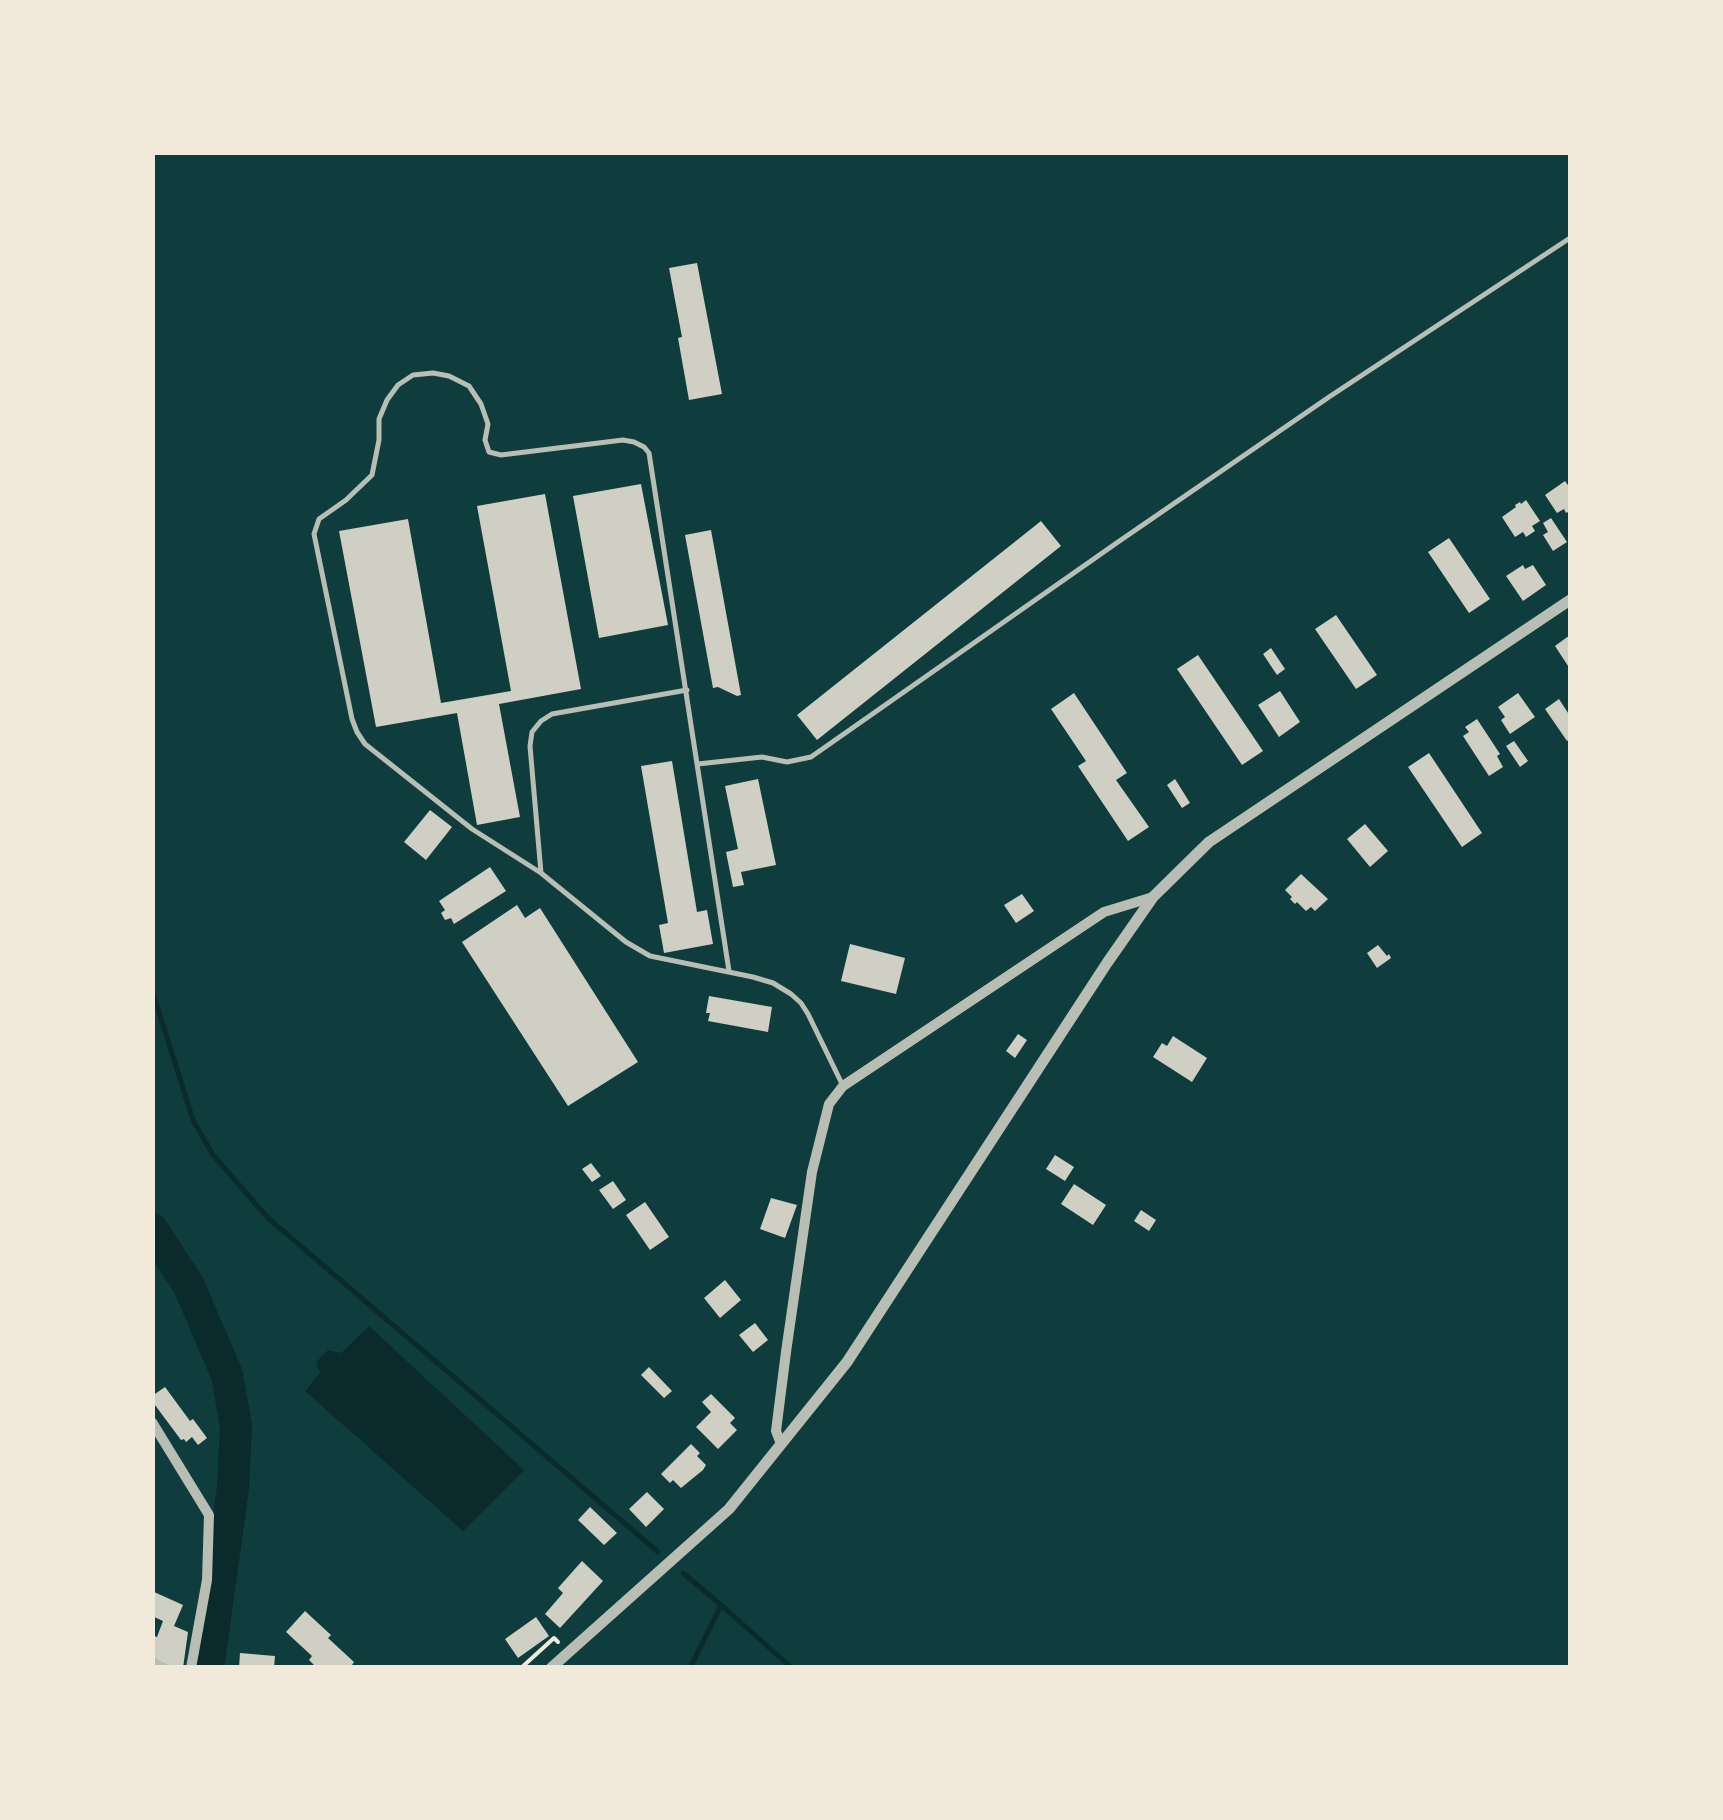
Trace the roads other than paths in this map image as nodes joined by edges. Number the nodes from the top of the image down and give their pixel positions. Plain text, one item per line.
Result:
1 (1570, 238) edge
2 (1570, 600) edge
3 (687, 690) junction
4 (698, 764) junction
5 (542, 873) junction
6 (1153, 897) junction
7 (730, 971) junction
8 (843, 1086) junction
9 (152, 1422) edge
10 (781, 1444) junction
11 (152, 1662) edge
12 (163, 1668) edge
13 (192, 1668) edge
14 (551, 1668) edge

1 - 4 lane
2 - 6 street
3 - 4 lane
3 - 5 lane
3 - 5 lane
4 - 7 lane
5 - 7 lane
6 - 8 street
6 - 10 street
7 - 8 lane
8 - 10 street
9 - 13 street
10 - 14 street
11 - 12 street

